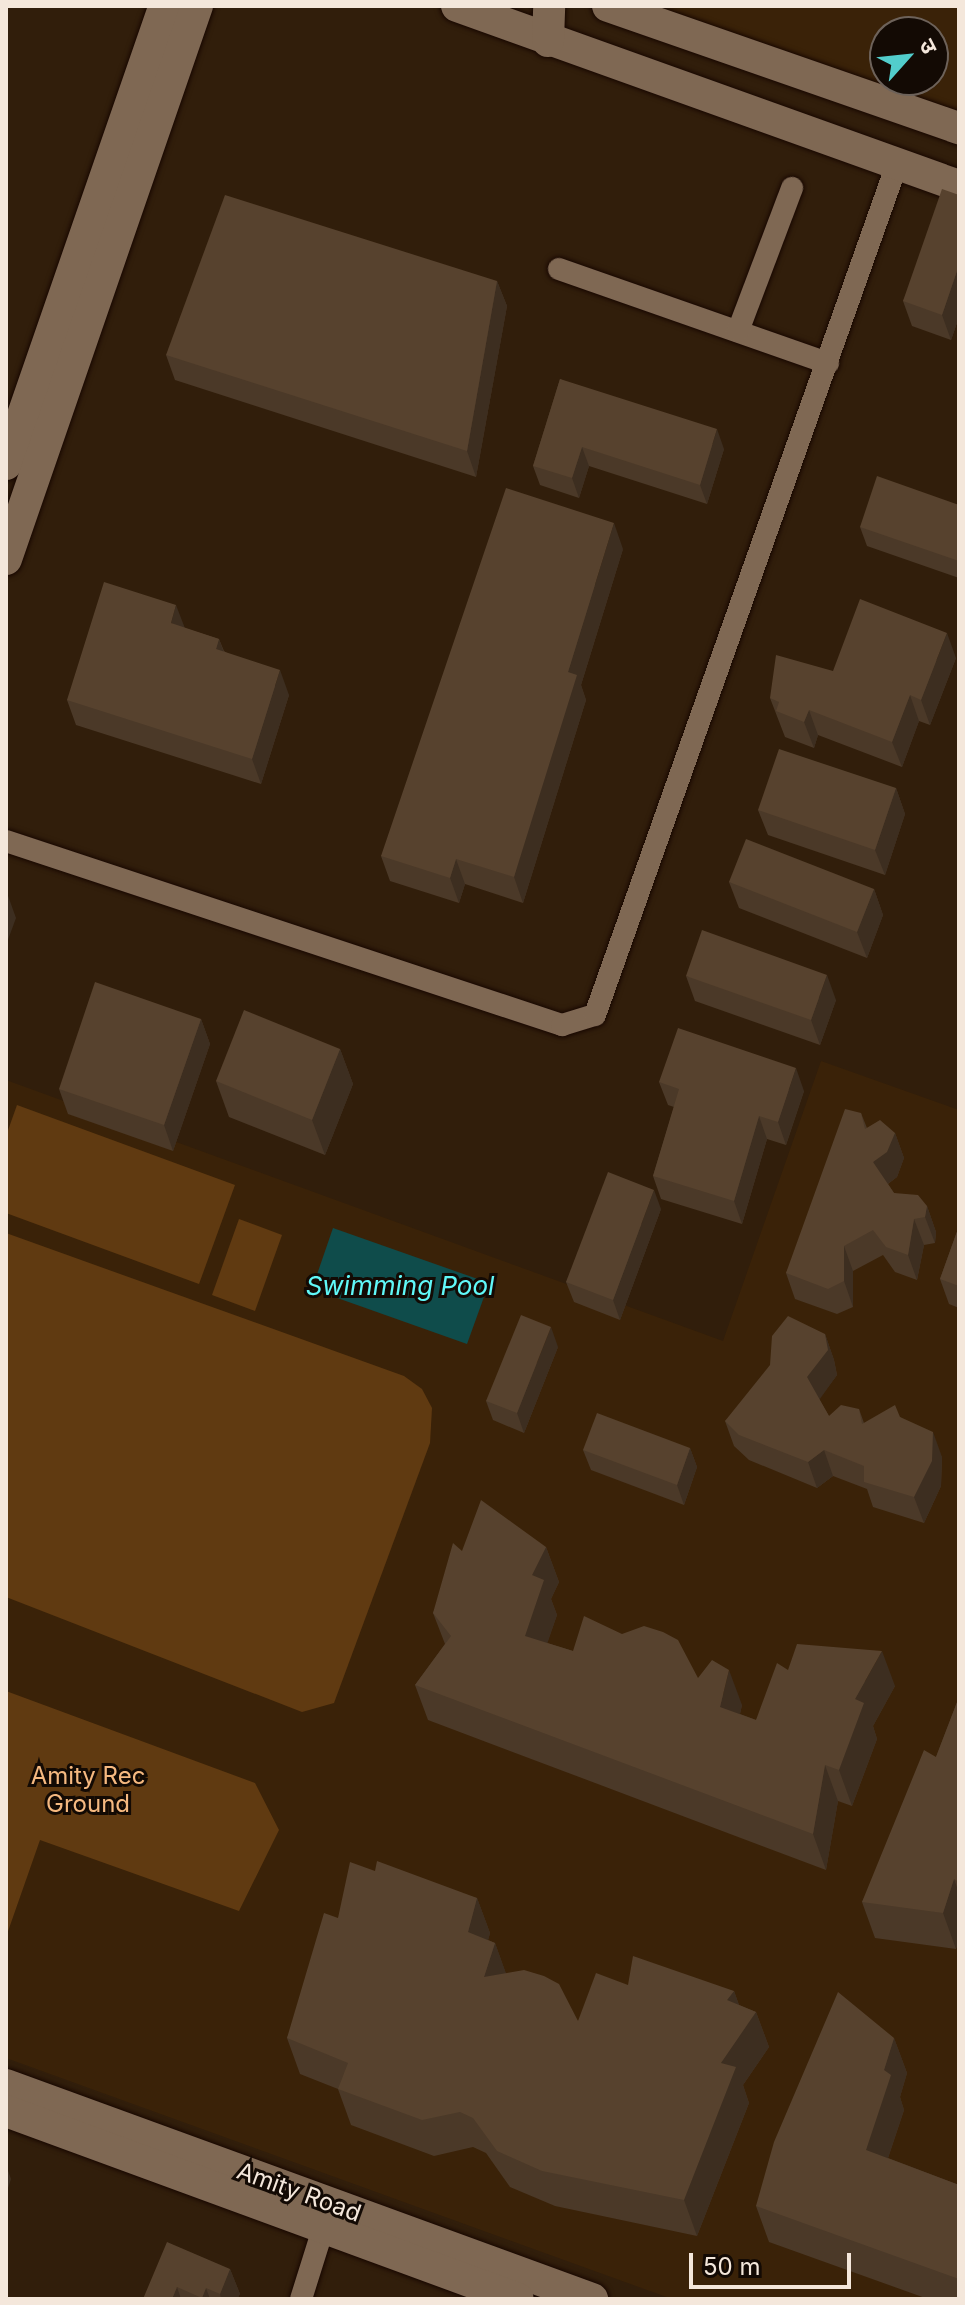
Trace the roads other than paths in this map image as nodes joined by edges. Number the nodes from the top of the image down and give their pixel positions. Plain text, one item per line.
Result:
1 (165, 6) edge
2 (197, 6) edge
3 (457, 6) edge
4 (549, 6) edge
5 (608, 6) edge
6 (490, 13) edge
7 (548, 41) junction
8 (959, 128) edge
9 (897, 164) junction
10 (121, 179) junction
11 (959, 186) edge
12 (792, 188) dead end
13 (559, 269) dead end
14 (738, 331) junction
15 (828, 363) junction
16 (6, 464) edge
17 (6, 559) edge
18 (6, 841) edge
19 (6, 2085) edge
20 (6, 2111) edge
21 (328, 2216) junction
22 (301, 2299) edge
23 (518, 2299) edge
24 (592, 2299) edge

1 - 10 street
2 - 10 street
3 - 6 street
4 - 7 street
5 - 8 street
6 - 7 street
7 - 9 street
9 - 11 street
9 - 15 street
10 - 16 street
10 - 17 street
12 - 14 street
13 - 14 street
14 - 15 street
15 - 18 street
19 - 21 street, Amity Road
20 - 21 street, Amity Road
21 - 22 street
21 - 23 street, Amity Road
21 - 24 street, Amity Road

